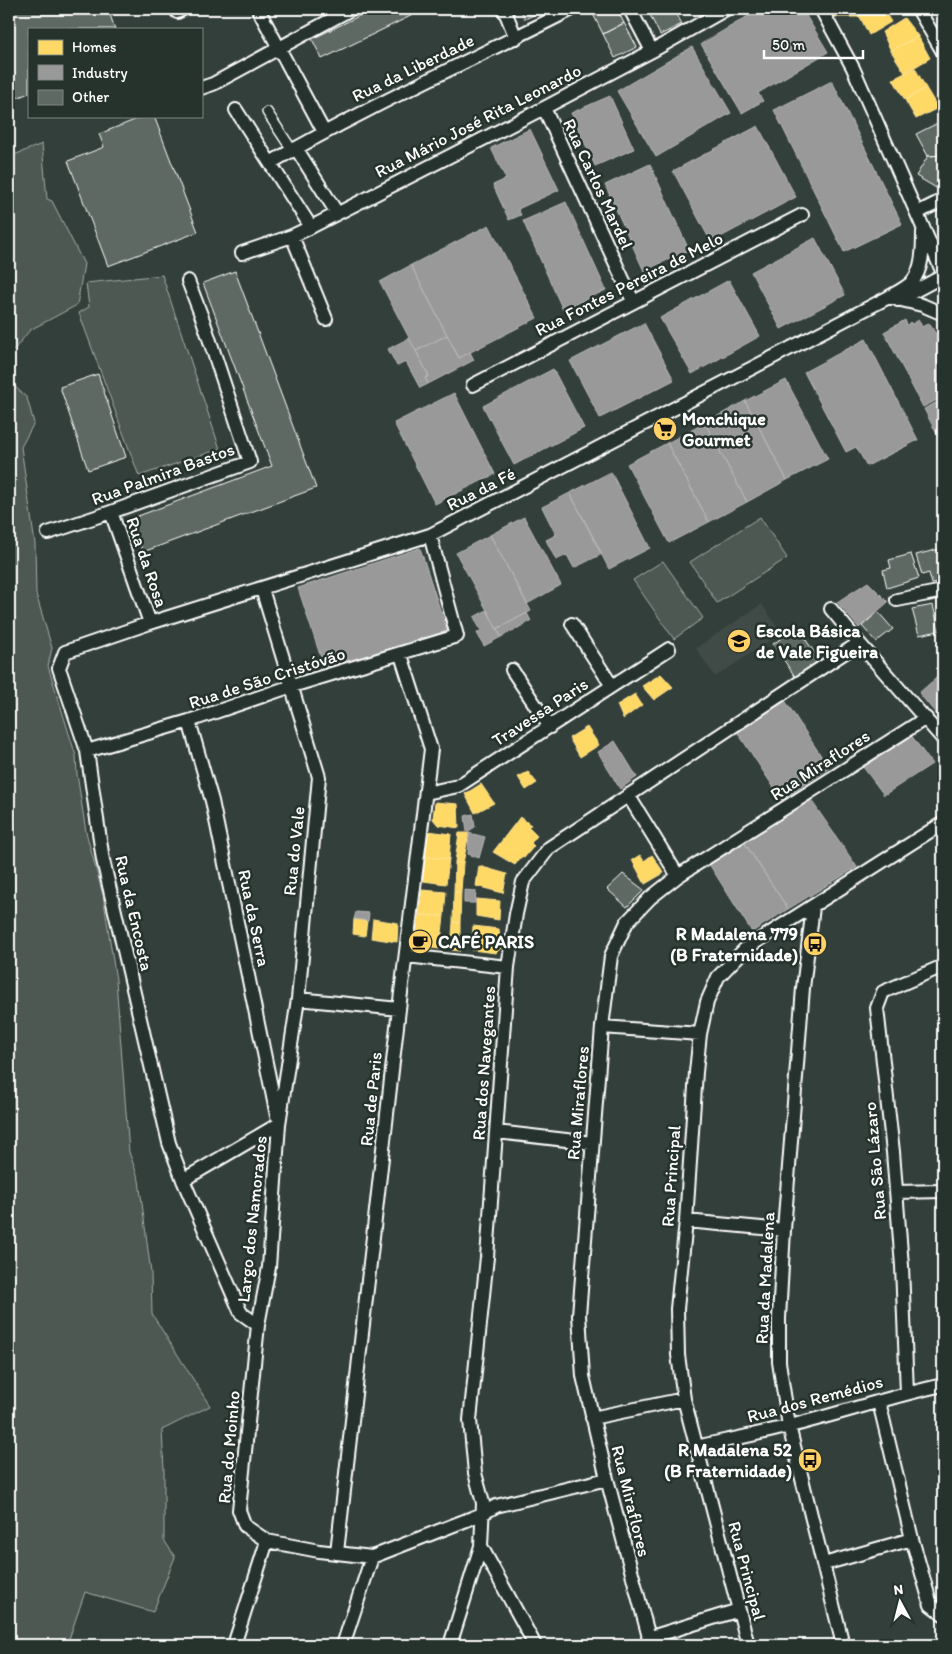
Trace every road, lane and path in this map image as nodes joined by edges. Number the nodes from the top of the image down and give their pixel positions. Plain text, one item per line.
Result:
1 (258, 9) edge
2 (351, 9) edge
3 (504, 9) edge
4 (572, 9) edge
5 (630, 9) edge
6 (726, 9) edge
7 (820, 9) edge
8 (918, 9) edge
9 (516, 38) junction
10 (280, 48) junction
11 (652, 51) junction
12 (943, 52) edge
13 (202, 88) edge
14 (544, 108) junction
15 (236, 110) dead end
16 (267, 112) dead end
17 (324, 132) junction
18 (294, 149) junction
19 (270, 163) junction
20 (943, 200) edge
21 (337, 213) junction
22 (917, 213) junction
23 (802, 215) dead end
24 (311, 227) junction
25 (923, 227) junction
26 (292, 236) junction
27 (242, 254) dead end
28 (943, 275) edge
29 (188, 281) dead end
30 (893, 299) junction
31 (633, 301) junction
32 (943, 314) edge
33 (326, 319) dead end
34 (473, 385) dead end
35 (111, 512) junction
36 (48, 533) dead end
37 (430, 535) junction
38 (262, 589) junction
39 (943, 591) edge
40 (897, 600) dead end
41 (831, 608) dead end
42 (150, 624) junction
43 (572, 624) dead end
44 (859, 643) junction
45 (670, 649) dead end
46 (65, 652) joint
47 (401, 654) junction
48 (512, 670) dead end
49 (292, 686) junction
50 (612, 686) junction
51 (926, 718) junction
52 (189, 721) junction
53 (550, 727) junction
54 (943, 739) edge
55 (87, 751) junction
56 (426, 793) junction
57 (628, 795) junction
58 (943, 823) edge
59 (678, 876) junction
60 (814, 907) junction
61 (406, 956) junction
62 (943, 966) edge
63 (508, 967) junction
64 (298, 999) junction
65 (399, 1009) junction
66 (602, 1027) junction
67 (700, 1034) junction
68 (279, 1124) junction
69 (497, 1132) junction
70 (592, 1142) junction
71 (183, 1180) junction
72 (943, 1191) edge
73 (896, 1192) junction
74 (686, 1221) junction
75 (784, 1230) junction
76 (258, 1325) junction
77 (943, 1385) edge
78 (907, 1393) junction
79 (684, 1399) junction
80 (880, 1402) junction
81 (592, 1418) junction
82 (789, 1426) junction
83 (696, 1447) junction
84 (607, 1479) junction
85 (482, 1514) junction
86 (912, 1539) junction
87 (267, 1541) junction
88 (481, 1546) junction
89 (337, 1552) junction
90 (372, 1557) junction
91 (824, 1564) junction
92 (739, 1610) junction
93 (943, 1614) edge
94 (650, 1642) edge
95 (234, 1645) edge
96 (343, 1645) edge
97 (450, 1645) edge
98 (535, 1645) edge
99 (748, 1645) edge
100 (843, 1645) edge

1 - 10 street
2 - 10 street
3 - 9 street
4 - 9 street, Rua da Liberdade
5 - 11 street
6 - 11 street, Rua Mário José Rita Leonardo
7 - 22 street
8 - 12 street
9 - 17 street, Rua da Liberdade
10 - 13 street
10 - 17 street
11 - 14 street, Rua Mário José Rita Leonardo
14 - 21 street, Rua Mário José Rita Leonardo
14 - 31 street, Rua Carlos Mardel
15 - 19 street
16 - 18 street
17 - 18 street, Rua da Liberdade
18 - 19 street, Rua da Liberdade
18 - 21 street
19 - 24 street
20 - 22 street
21 - 24 street, Rua Mário José Rita Leonardo
22 - 25 street
23 - 31 street, Rua Fontes Pereira de Melo
24 - 26 street, Rua Mário José Rita Leonardo
25 - 28 street
25 - 30 street, Rua da Fé
26 - 27 street, Rua Mário José Rita Leonardo
26 - 33 street
28 - 30 street, Rua da Fé
29 - 35 street, Rua Palmira Bastos
30 - 32 street
30 - 37 street, Rua da Fé
31 - 34 street, Rua Fontes Pereira de Melo
35 - 36 street, Rua Palmira Bastos
35 - 42 street, Rua da Rosa
37 - 38 street, Rua da Fé
37 - 47 street, Rua de São Cristóvão
38 - 42 street, Rua da Fé
38 - 49 street, Rua do Vale
39 - 40 street
41 - 44 street
42 - 46 street, Rua da Fé
43 - 50 street
44 - 51 street
44 - 57 street, Rua dos Navegantes
45 - 50 street, Travessa Paris
46 - 55 street, Rua da Encosta
47 - 49 street, Rua de São Cristóvão
47 - 56 street, Rua de Paris
48 - 53 street
49 - 52 street, Rua de São Cristóvão
49 - 64 street, Rua do Vale
50 - 53 street, Travessa Paris
51 - 54 street
51 - 59 street, Rua Miraflores
52 - 55 street, Rua de São Cristóvão
52 - 68 street, Rua da Serra
53 - 56 street, Travessa Paris
55 - 71 street, Rua da Encosta
56 - 61 street, Rua de Paris
57 - 59 street
57 - 63 street, Rua dos Navegantes
58 - 60 street, Rua Principal
59 - 66 street, Rua Miraflores
60 - 67 street, Rua Principal
60 - 75 street, Rua da Madalena
61 - 63 street
61 - 65 street, Rua de Paris
62 - 73 street, Rua São Lázaro
63 - 69 street, Rua dos Navegantes
64 - 65 street
64 - 68 street, Rua do Vale
65 - 89 street, Rua de Paris
66 - 67 street
66 - 70 street, Rua Miraflores
67 - 74 street, Rua Principal
68 - 71 street, Largo dos Namorados
68 - 76 street, Largo dos Namorados
69 - 70 street
69 - 85 street, Rua dos Navegantes
70 - 81 street, Rua Miraflores
71 - 76 street, Largo dos Namorados
72 - 73 street
73 - 78 street, Rua São Lázaro
74 - 75 street
74 - 79 street, Rua Principal
75 - 82 street, Rua da Madalena
76 - 87 street, Rua do Moinho
77 - 78 street, Rua dos Remédios
78 - 80 street, Rua dos Remédios
79 - 81 street
79 - 83 street, Rua Principal
80 - 82 street, Rua dos Remédios
80 - 86 street
81 - 84 street, Rua Miraflores
82 - 83 street, Rua dos Remédios
82 - 91 street, Rua da Madalena
83 - 92 street, Rua Principal
84 - 85 street
84 - 94 street, Rua Miraflores
85 - 88 street, Rua dos Navegantes
85 - 90 street
86 - 91 street
86 - 93 street
87 - 89 street
87 - 95 street
88 - 97 street
88 - 98 street
89 - 90 street
90 - 96 street
91 - 100 street, Rua da Madalena
92 - 94 street
92 - 99 street, Rua Principal

